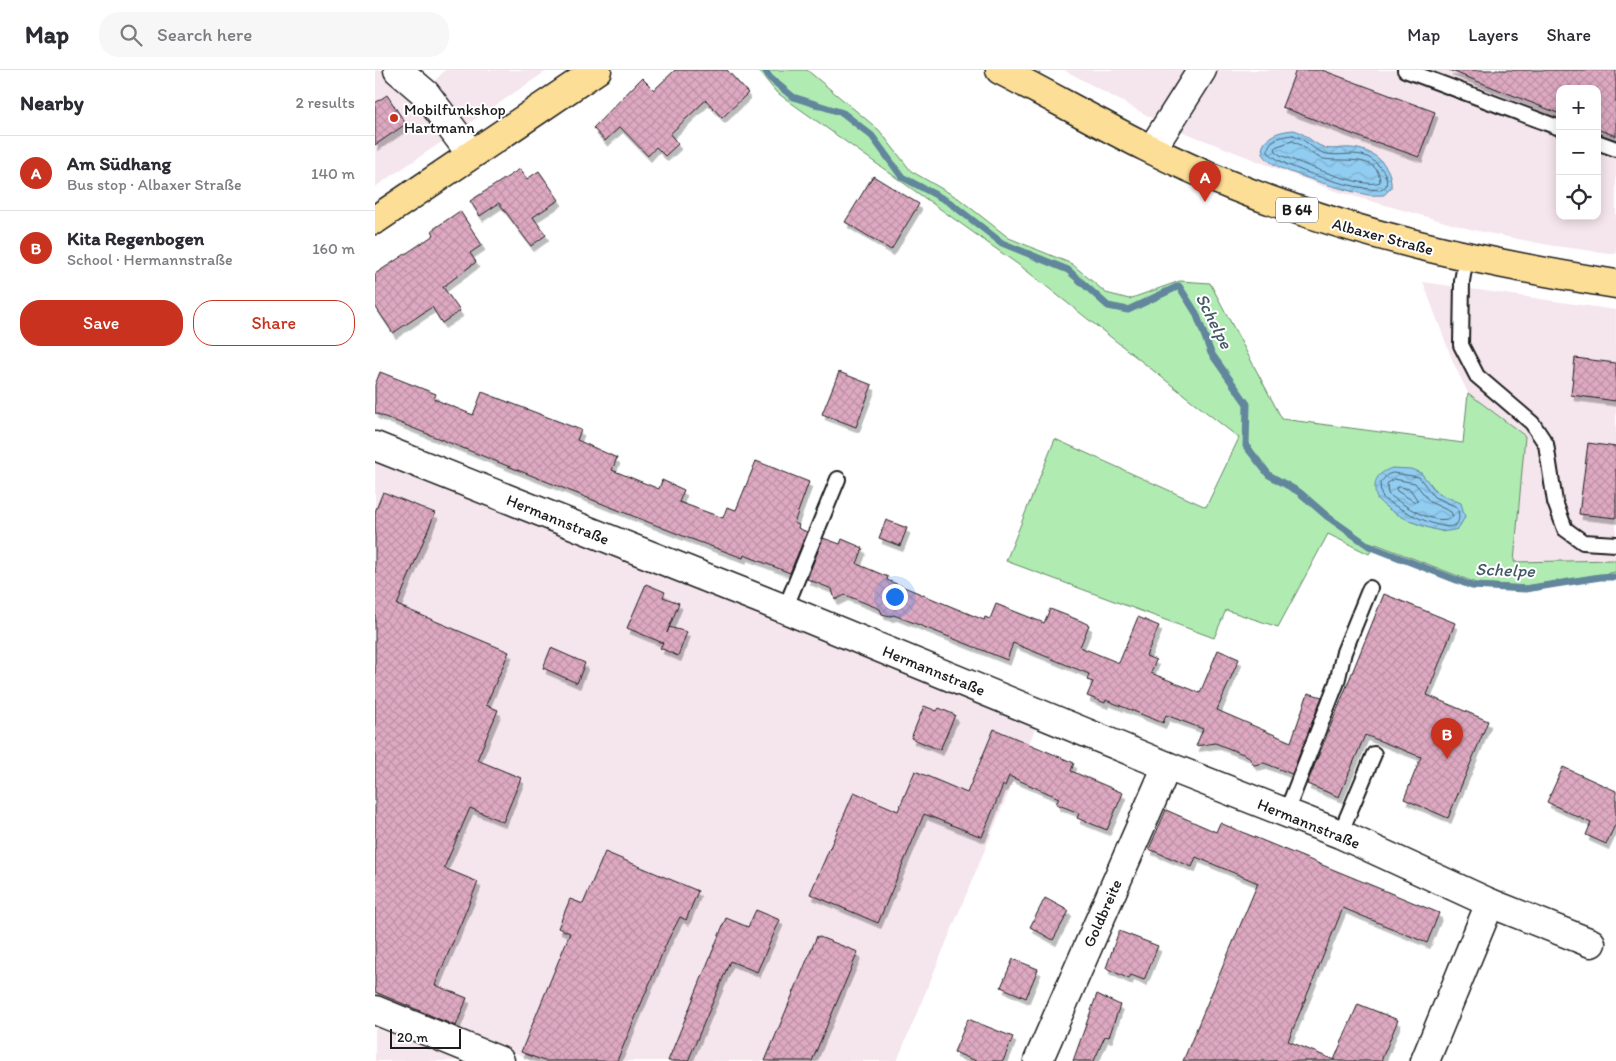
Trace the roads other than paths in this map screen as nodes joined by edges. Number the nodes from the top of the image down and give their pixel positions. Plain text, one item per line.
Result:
1 (398, 70) edge
2 (597, 70) edge
3 (1001, 70) edge
4 (1202, 70) edge
5 (1405, 70) edge
6 (1556, 127) edge
7 (1601, 143) edge
8 (1152, 149) junction
9 (1616, 149) edge
10 (471, 154) junction
11 (375, 220) edge
12 (1466, 258) junction
13 (1616, 284) edge
14 (375, 446) edge
15 (838, 479) dead end
16 (1616, 544) edge
17 (1370, 588) dead end
18 (785, 609) junction
19 (1374, 754) dead end
20 (1167, 766) junction
21 (1286, 813) junction
22 (1340, 834) junction
23 (1489, 903) junction
24 (1591, 943) dead end
25 (375, 1010) edge
26 (500, 1061) edge
27 (1037, 1061) edge
28 (1425, 1061) edge

1 - 10 street
2 - 10 main road
3 - 8 main road, Albaxer Straße / B 64
4 - 8 street
5 - 6 lane
7 - 9 lane
8 - 12 main road, Albaxer Straße / B 64
10 - 11 main road
12 - 13 main road, Albaxer Straße / B 64
12 - 16 lane
14 - 18 street, Hermannstraße
15 - 18 lane
17 - 21 lane
18 - 20 street, Hermannstraße
19 - 22 lane
20 - 21 street, Hermannstraße
20 - 27 street, Goldbreite
21 - 22 street, Hermannstraße
22 - 23 street, Hermannstraße
23 - 24 street, Hermannstraße
23 - 28 street
25 - 26 street

